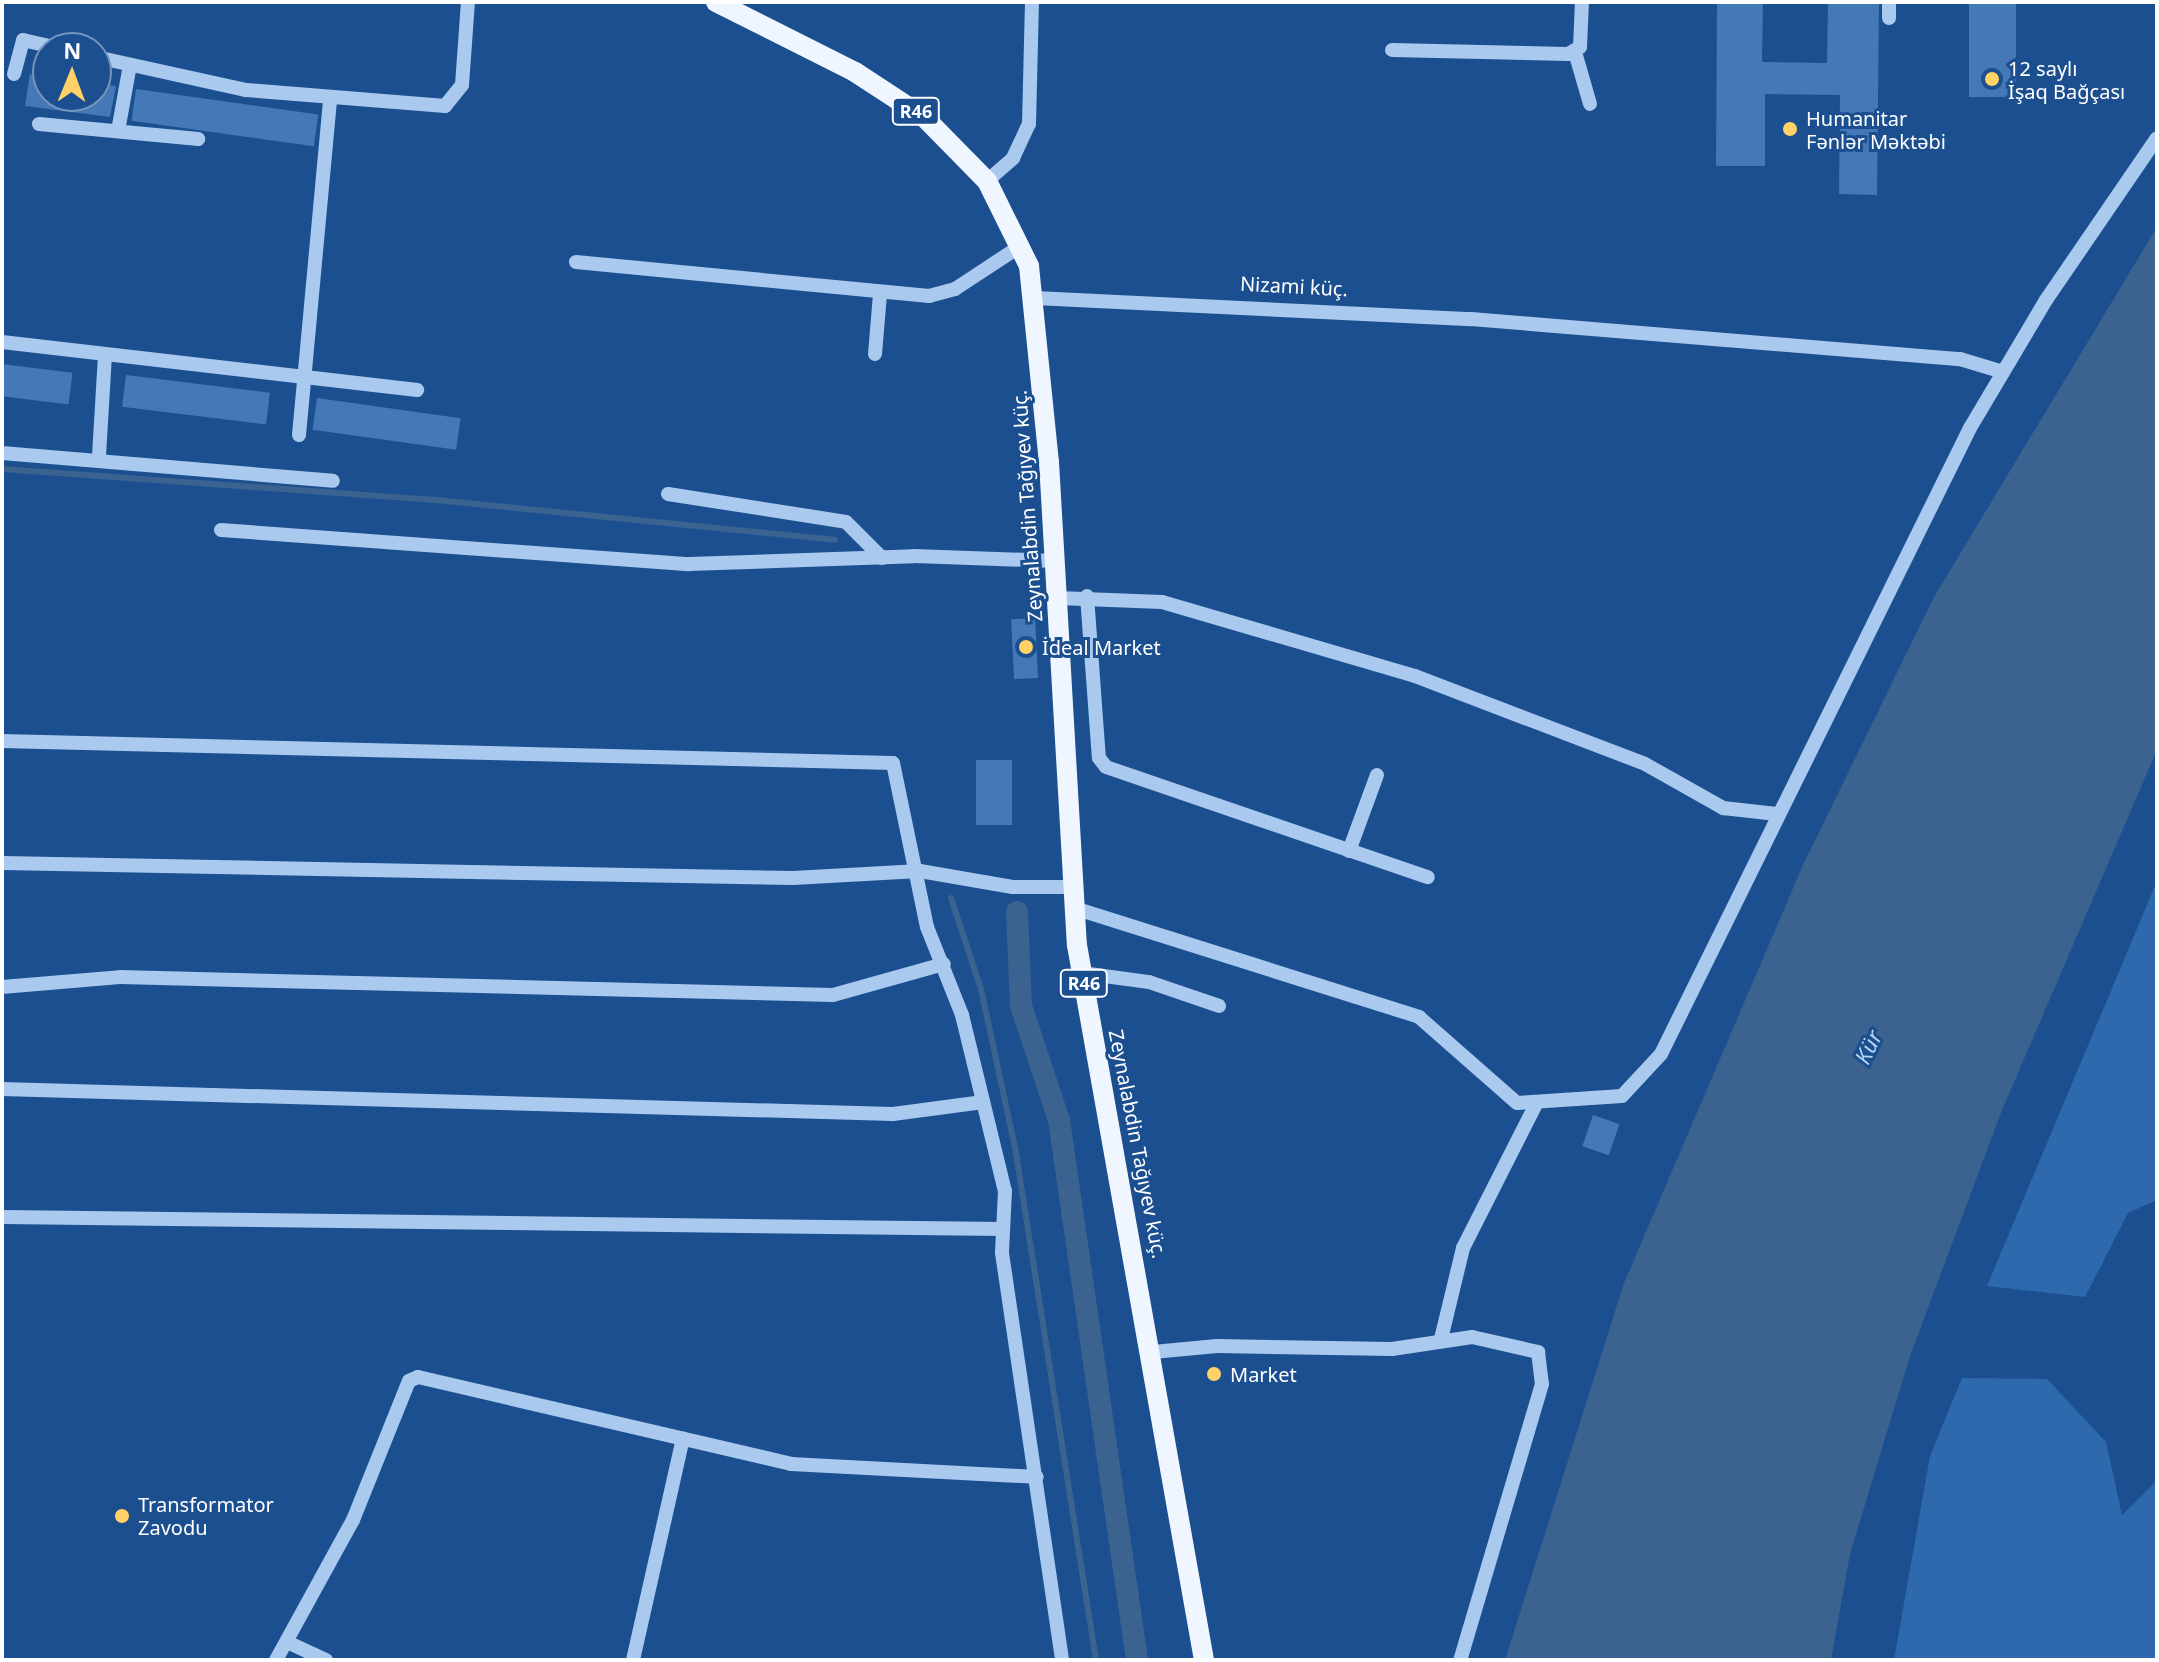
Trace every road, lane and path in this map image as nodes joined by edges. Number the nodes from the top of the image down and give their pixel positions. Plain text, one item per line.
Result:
1 (468, 2) edge
2 (716, 2) edge
3 (1032, 2) edge
4 (1582, 2) edge
5 (1889, 2) edge
6 (1889, 18) dead end
7 (32, 42) edge
8 (1392, 50) dead end
9 (1575, 52) junction
10 (112, 61) edge
11 (130, 65) junction
12 (14, 74) dead end
13 (330, 100) junction
14 (1590, 104) dead end
15 (39, 124) dead end
16 (118, 131) junction
17 (2157, 138) edge
18 (198, 139) dead end
19 (987, 181) junction
20 (1022, 245) junction
21 (576, 262) dead end
22 (880, 295) junction
23 (1035, 298) junction
24 (2, 342) edge
25 (105, 354) junction
26 (875, 354) dead end
27 (2003, 372) junction
28 (304, 377) junction
29 (417, 390) dead end
30 (299, 435) dead end
31 (2, 453) edge
32 (99, 456) junction
33 (333, 481) dead end
34 (668, 494) dead end
35 (221, 530) dead end
36 (882, 558) junction
37 (1055, 561) junction
38 (1087, 596) junction
39 (1058, 598) junction
40 (2, 741) edge
41 (1377, 775) dead end
42 (1777, 814) junction
43 (1349, 851) junction
44 (2, 863) edge
45 (920, 871) junction
46 (1428, 877) dead end
47 (1072, 887) junction
48 (1074, 908) junction
49 (944, 964) junction
50 (1082, 973) junction
51 (2, 987) edge
52 (1219, 1006) dead end
53 (2, 1089) edge
54 (983, 1102) junction
55 (1536, 1104) junction
56 (2, 1217) edge
57 (1002, 1229) junction
58 (1441, 1339) junction
59 (1153, 1352) junction
60 (683, 1439) junction
61 (1037, 1477) junction
62 (287, 1642) junction
63 (276, 1660) edge
64 (326, 1660) edge
65 (633, 1660) edge
66 (1062, 1660) edge
67 (1204, 1660) edge
68 (1460, 1660) edge

1 - 13 street
2 - 19 main road, R46
3 - 19 street
4 - 9 street
5 - 6 street
7 - 12 street
8 - 9 street
9 - 14 street
10 - 11 street
11 - 13 street
11 - 16 street
13 - 28 street
15 - 16 street
16 - 18 street
17 - 27 street
19 - 20 main road, R46
20 - 22 street
20 - 23 main road, R46
21 - 22 street
22 - 26 street
23 - 27 street, Nizami küç.
23 - 37 main road, Zeynalabdin Tağıyev küç. / R46
24 - 25 street
25 - 28 street
25 - 32 street
27 - 42 street
28 - 29 street
28 - 30 street
31 - 32 street
32 - 33 street
34 - 36 street
35 - 36 street
36 - 37 street
37 - 39 main road, Zeynalabdin Tağıyev küç. / R46
38 - 39 street
38 - 42 street
38 - 43 street
39 - 47 main road, Zeynalabdin Tağıyev küç. / R46
40 - 45 street
41 - 43 street
42 - 55 street
43 - 46 street
44 - 45 street
45 - 47 street
45 - 49 street
47 - 48 main road, Zeynalabdin Tağıyev küç. / R46
48 - 50 main road, Zeynalabdin Tağıyev küç. / R46
48 - 55 street
49 - 51 street
49 - 54 street
50 - 52 street
50 - 59 main road, Zeynalabdin Tağıyev küç. / R46
53 - 54 street
54 - 57 street
55 - 58 street
56 - 57 street
57 - 61 street
58 - 59 street
58 - 68 street
59 - 67 main road, Zeynalabdin Tağıyev küç. / R46
60 - 61 street
60 - 62 street
60 - 65 street
61 - 66 street
62 - 63 street
62 - 64 street

